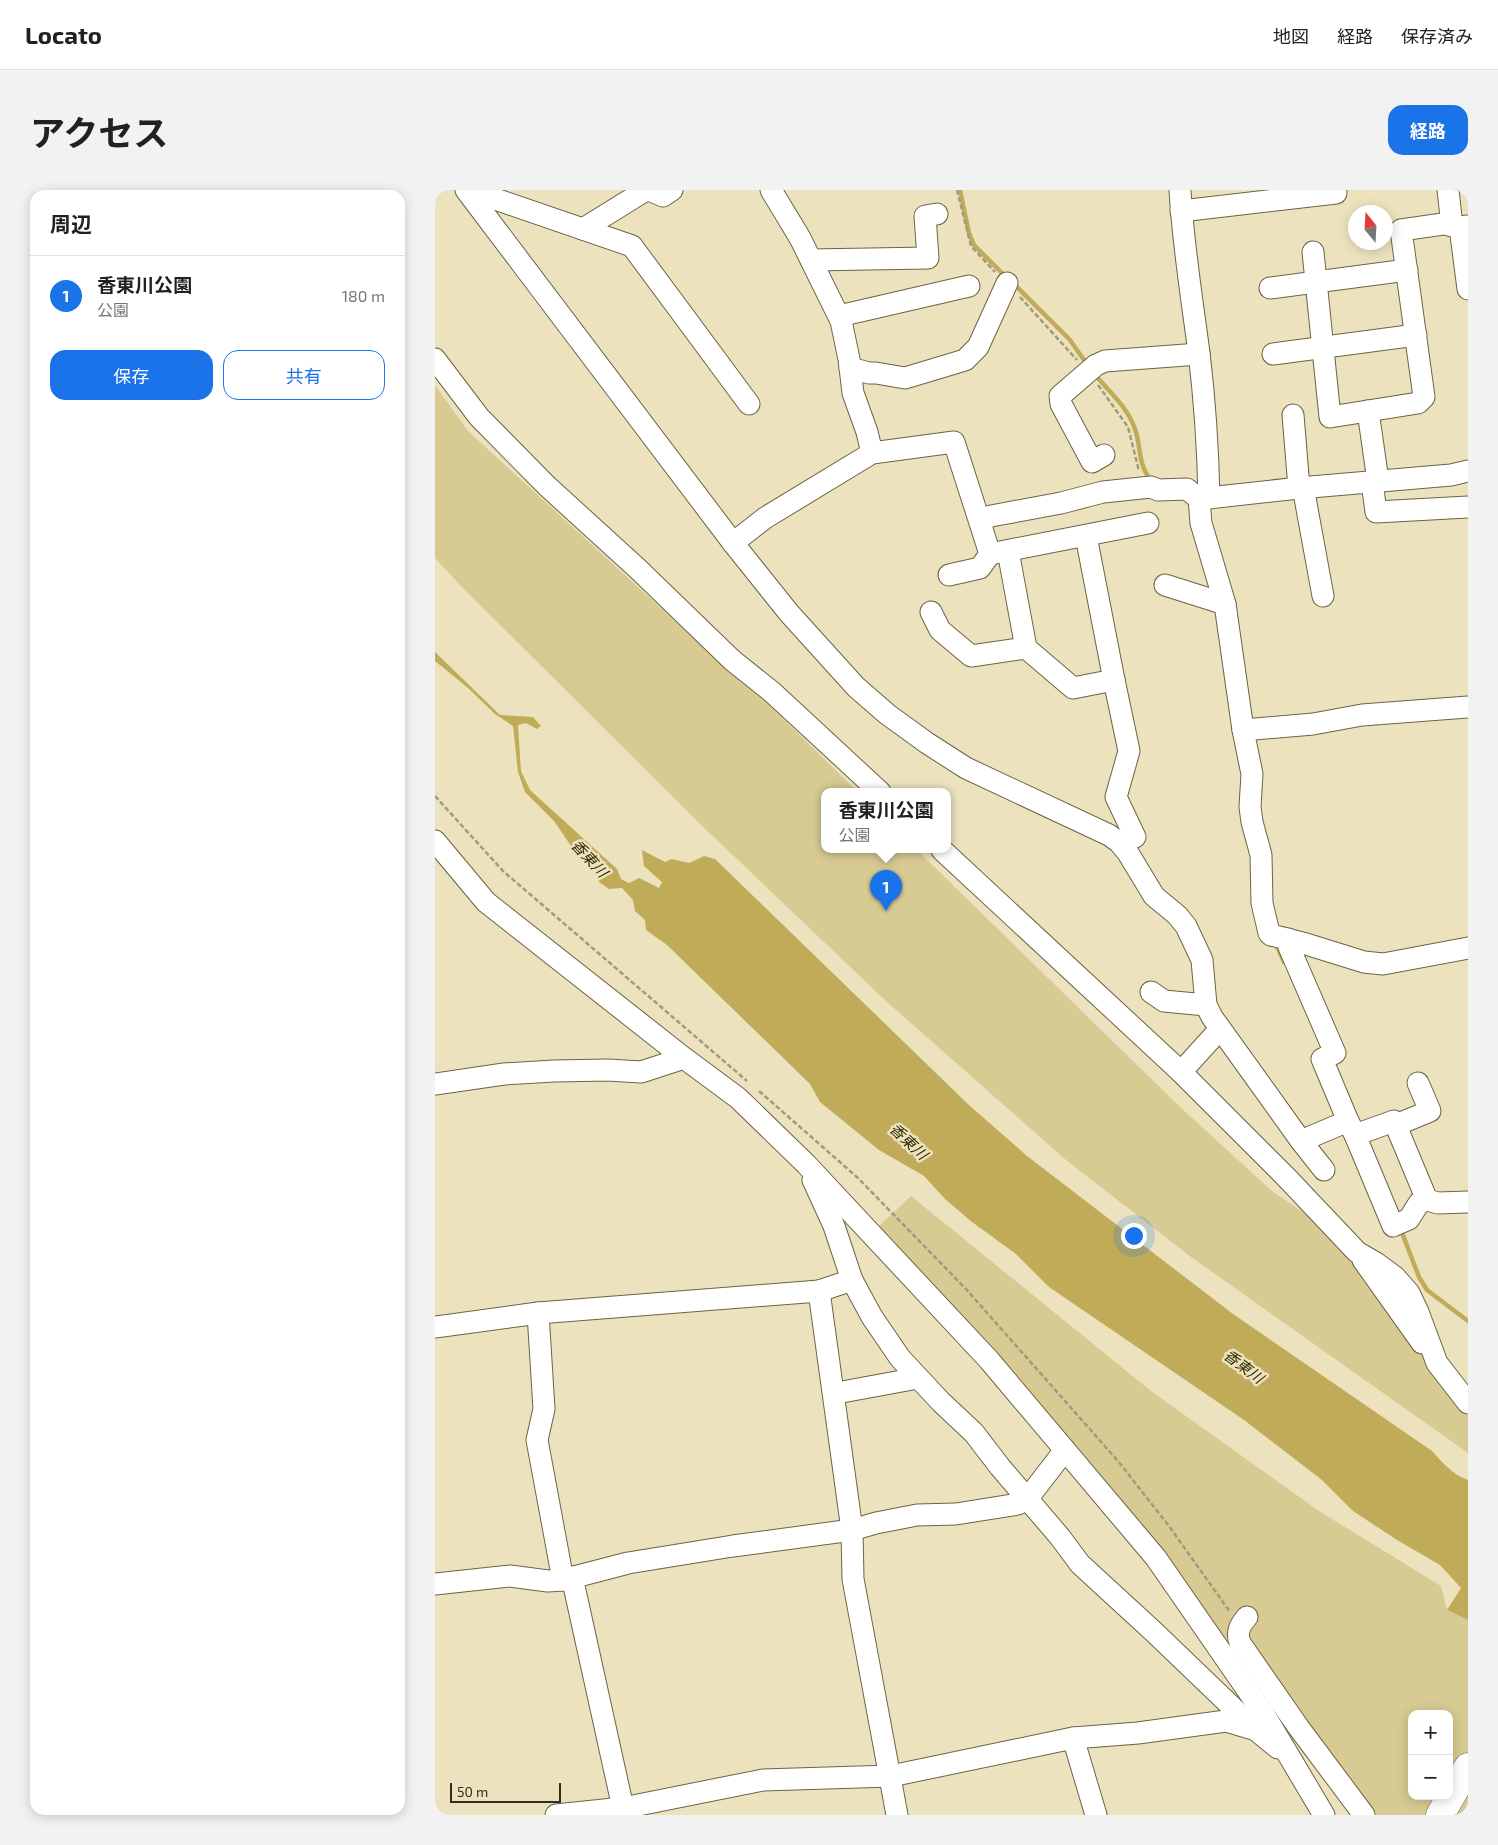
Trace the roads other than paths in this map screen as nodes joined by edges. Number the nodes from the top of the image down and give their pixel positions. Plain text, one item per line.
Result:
1 (467, 190) edge
2 (647, 190) edge
3 (672, 190) edge
4 (771, 190) edge
5 (1335, 190) edge
6 (1449, 190) edge
7 (1256, 196) edge
8 (1181, 200) edge
9 (937, 214) dead end
10 (1460, 226) edge
11 (583, 229) junction
12 (1313, 252) dead end
13 (811, 260) junction
14 (1407, 270) junction
15 (1316, 282) junction
16 (1007, 283) road end
17 (969, 286) dead end
18 (1270, 288) dead end
19 (1468, 289) edge
20 (839, 316) junction
21 (1415, 335) junction
22 (1323, 348) junction
23 (1199, 354) junction
24 (1273, 354) dead end
25 (435, 358) edge
26 (851, 368) junction
27 (749, 404) dead end
28 (1367, 411) junction
29 (1293, 415) dead end
30 (872, 453) junction
31 (1104, 455) dead end
32 (1468, 471) edge
33 (1375, 481) junction
34 (1301, 487) junction
35 (1204, 499) junction
36 (1468, 507) edge
37 (980, 521) junction
38 (1148, 524) dead end
39 (1086, 536) junction
40 (733, 543) junction
41 (999, 552) junction
42 (949, 575) dead end
43 (1165, 585) dead end
44 (1323, 596) dead end
45 (1225, 604) junction
46 (931, 612) dead end
47 (1026, 648) junction
48 (1113, 680) junction
49 (1468, 707) edge
50 (1247, 730) junction
51 (876, 788) edge
52 (1135, 837) dead end
53 (435, 841) edge
54 (945, 853) edge
55 (1279, 937) junction
56 (1468, 948) edge
57 (1151, 992) dead end
58 (1206, 1005) junction
59 (1220, 1029) junction
60 (684, 1058) junction
61 (1181, 1072) junction
62 (1418, 1083) dead end
63 (435, 1084) edge
64 (1396, 1125) junction
65 (1357, 1131) junction
66 (1301, 1141) junction
67 (806, 1164) junction
68 (1324, 1170) dead end
69 (1427, 1200) junction
70 (1468, 1202) edge
71 (852, 1280) junction
72 (819, 1290) junction
73 (538, 1313) junction
74 (435, 1327) edge
75 (918, 1378) junction
76 (842, 1392) dead end
77 (1468, 1403) edge
78 (1065, 1450) junction
79 (1028, 1498) junction
80 (852, 1530) junction
81 (568, 1579) junction
82 (435, 1584) edge
83 (1247, 1617) dead end
84 (1256, 1730) junction
85 (1073, 1738) junction
86 (1291, 1760) junction
87 (1468, 1767) edge
88 (891, 1776) junction
89 (623, 1808) junction
90 (556, 1815) edge
91 (897, 1815) edge
92 (1096, 1815) edge
93 (1324, 1815) edge
94 (1364, 1815) edge
95 (1440, 1815) edge

1 - 11 street
1 - 40 street
2 - 3 street
2 - 11 street
4 - 13 street
5 - 7 street
6 - 10 street
7 - 8 street
8 - 23 street
9 - 13 street
10 - 14 street
10 - 19 street
11 - 27 street
12 - 15 street
13 - 20 street
14 - 15 street
14 - 21 street
15 - 18 street
15 - 22 street
16 - 26 street
17 - 20 street
20 - 26 street
21 - 22 street
21 - 28 street
22 - 24 street
22 - 28 street
23 - 31 street
23 - 35 street
25 - 51 street
26 - 30 street
28 - 33 street
29 - 34 street
30 - 37 street
30 - 40 street
32 - 33 street
33 - 34 street
33 - 36 street
34 - 35 street
34 - 44 street
35 - 37 street
35 - 45 street
37 - 41 street
38 - 39 street
39 - 41 street
39 - 48 street
40 - 58 street
41 - 42 street
41 - 47 street
43 - 45 street
45 - 50 street
46 - 47 street
47 - 48 street
48 - 52 street
49 - 50 street
50 - 55 street
53 - 60 street
54 - 61 street
55 - 56 street
55 - 65 street
57 - 58 street
58 - 59 street
59 - 61 street
59 - 66 street
60 - 63 street
60 - 67 street
61 - 77 street
62 - 64 street
64 - 65 street
64 - 69 street
65 - 66 street
65 - 69 street
66 - 68 street
67 - 71 street
67 - 78 street
69 - 70 street
71 - 72 street
71 - 75 street
72 - 73 street
72 - 80 street
73 - 74 street
73 - 81 street
75 - 76 street
75 - 79 street
78 - 79 street
78 - 86 street
79 - 80 street
79 - 84 street
80 - 81 street
80 - 88 street
81 - 82 street
81 - 89 street
83 - 94 street
84 - 85 street
84 - 86 street
85 - 88 street
85 - 92 street
86 - 93 street
87 - 95 main road
88 - 89 street
88 - 91 street
89 - 90 street

